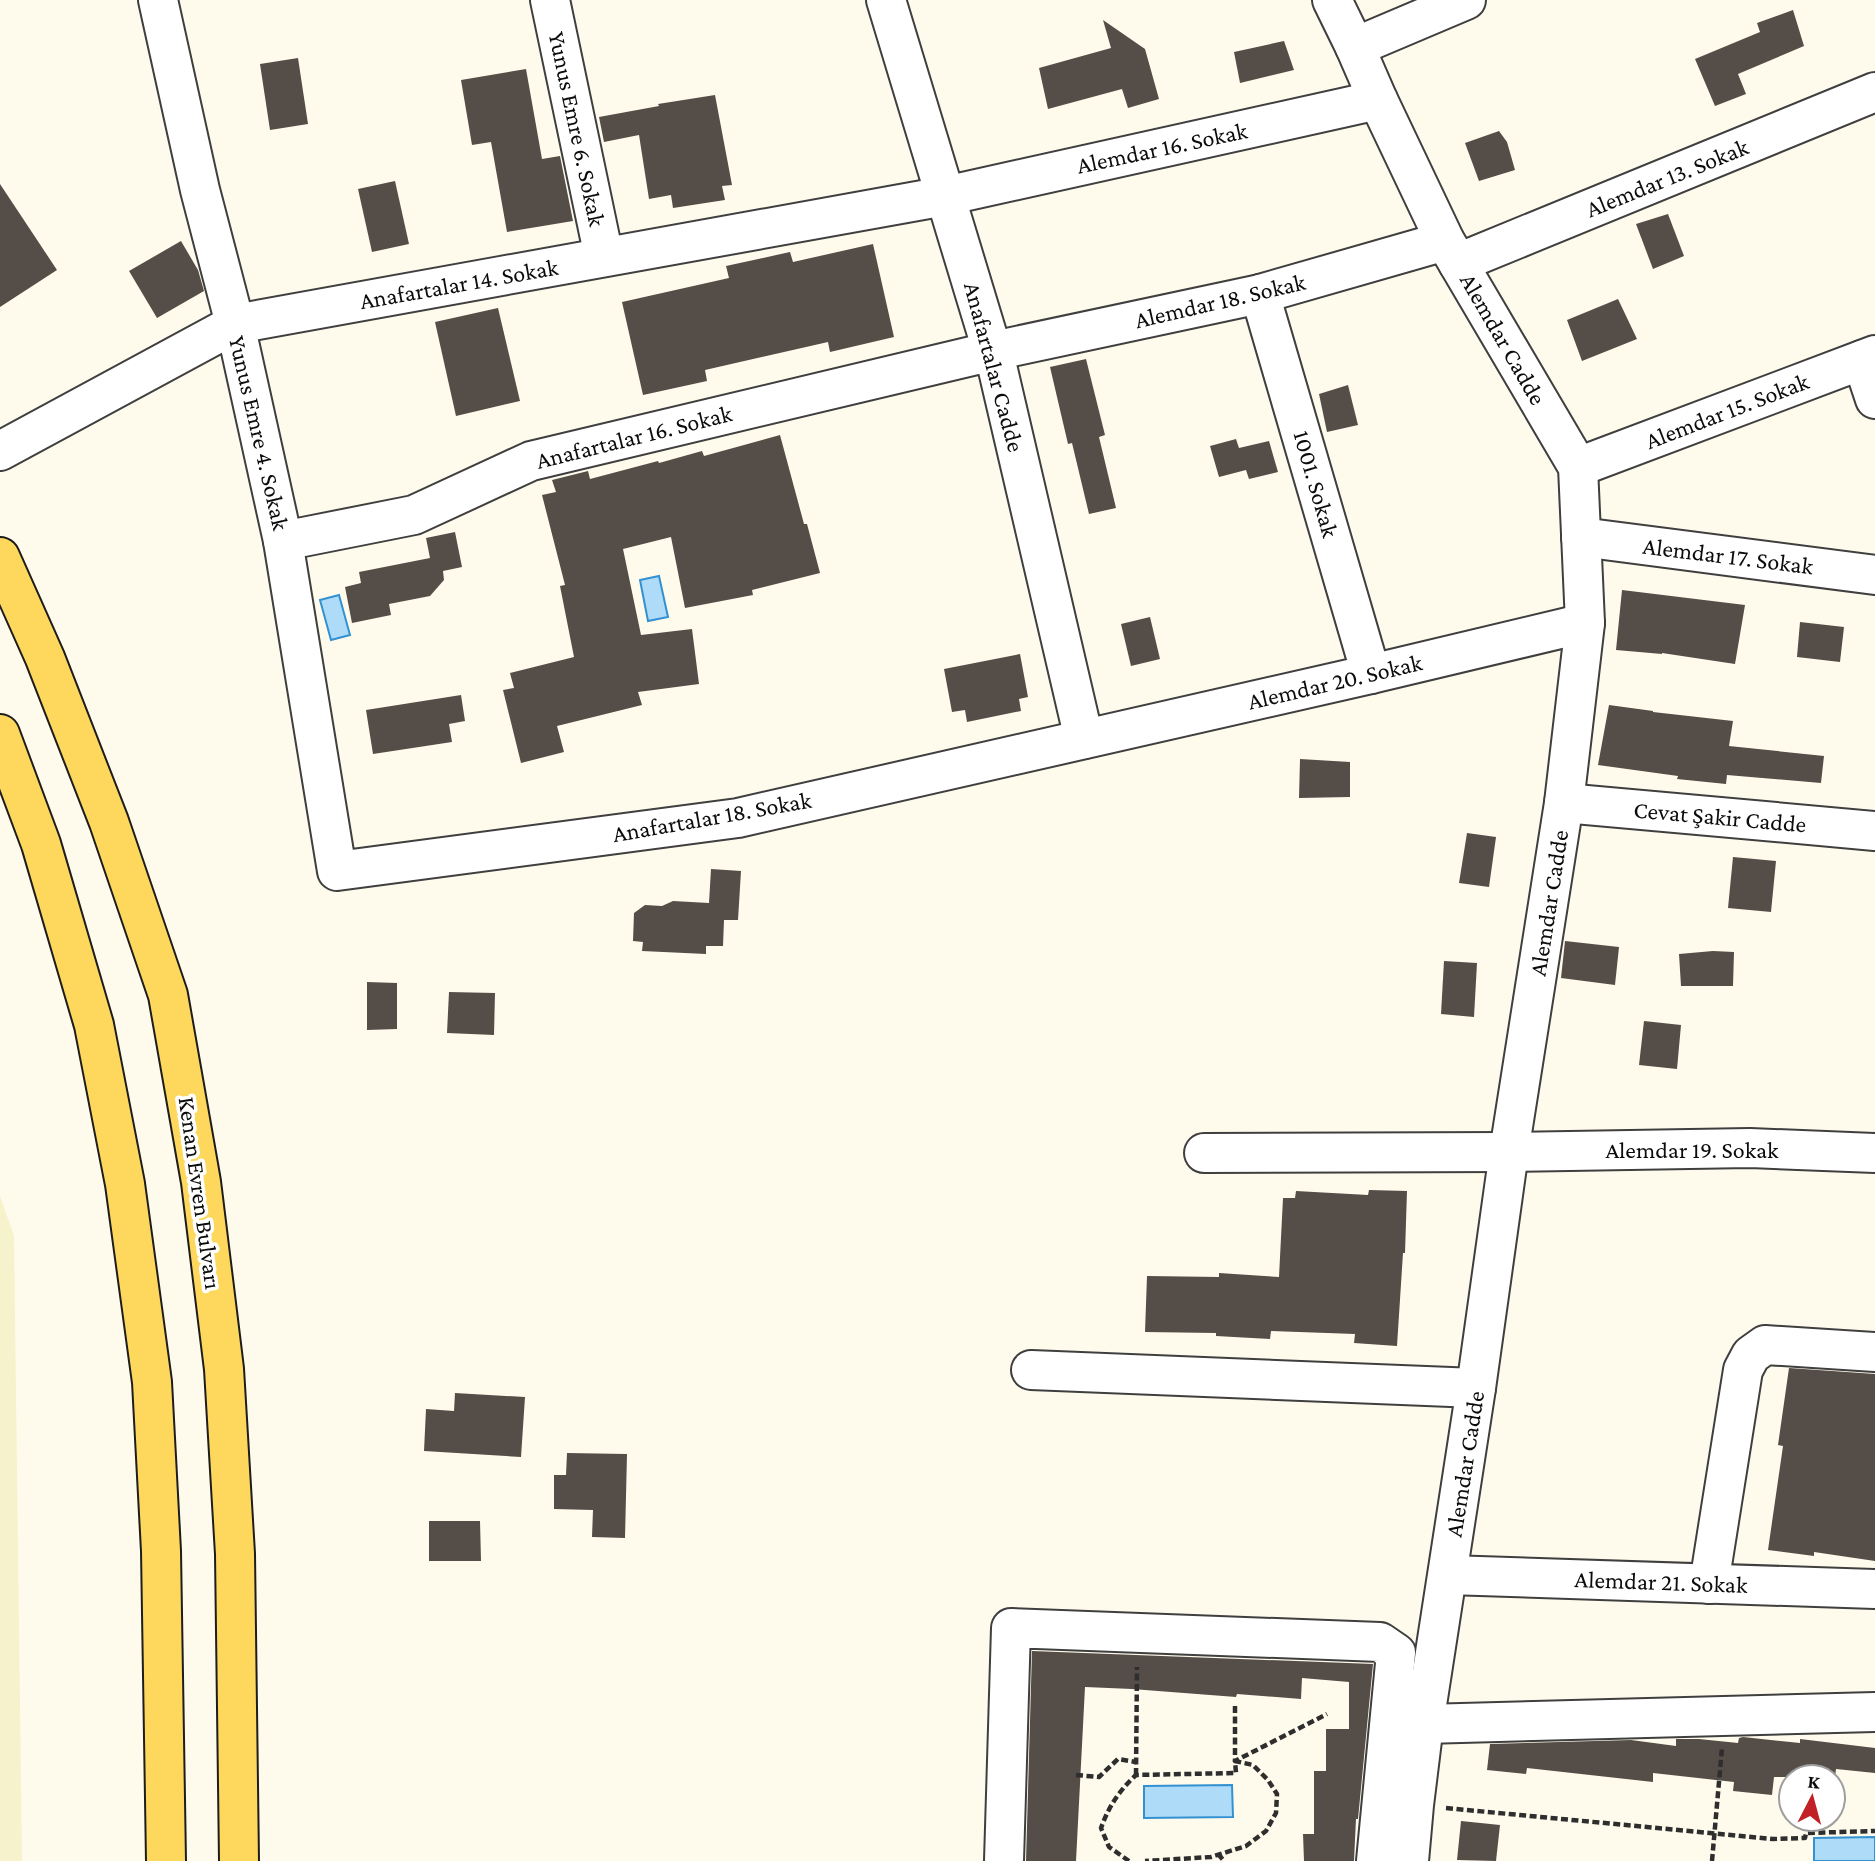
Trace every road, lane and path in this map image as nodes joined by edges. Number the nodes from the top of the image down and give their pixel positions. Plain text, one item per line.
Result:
1 (550, 0) edge
2 (886, 0) edge
3 (1332, 0) edge
4 (1466, 0) edge
5 (161, 1) edge
6 (1356, 47) junction
7 (1875, 92) edge
8 (1378, 100) junction
9 (945, 196) junction
10 (1452, 252) junction
11 (604, 257) junction
12 (1260, 294) junction
13 (235, 324) junction
14 (993, 351) junction
15 (1869, 357) edge
16 (1875, 399) edge
17 (0, 451) edge
18 (1578, 467) junction
19 (1581, 537) junction
20 (283, 541) junction
21 (0, 557) edge
22 (1875, 575) edge
23 (1585, 623) junction
24 (1371, 674) junction
25 (0, 734) edge
26 (1084, 739) junction
27 (1564, 803) junction
28 (1875, 831) edge
29 (337, 871) joint
30 (1509, 1152) junction
31 (1204, 1153) dead end
32 (1875, 1153) edge
33 (1875, 1352) edge
34 (1031, 1370) dead end
35 (1476, 1388) junction
36 (1448, 1575) junction
37 (1709, 1584) junction
38 (1875, 1589) edge
39 (1137, 1633) junction
40 (1236, 1706) dead end
41 (1875, 1712) edge
42 (1326, 1714) dead end
43 (1725, 1716) junction
44 (1424, 1724) junction
45 (1235, 1761) junction
46 (1136, 1762) junction
47 (1076, 1775) dead end
48 (1136, 1775) junction
49 (1414, 1805) junction
50 (1875, 1831) edge
51 (1714, 1834) junction
52 (1218, 1854) junction
53 (166, 1861) edge
54 (239, 1861) edge
55 (1004, 1861) edge
56 (1129, 1861) edge
57 (1145, 1861) edge
58 (1224, 1861) edge
59 (1376, 1861) edge
60 (1409, 1861) edge
61 (1712, 1861) edge

1 - 11 street, Yunus Emre 6. Sokak
2 - 9 street, Anafartalar Cadde
3 - 6 street, Alemdar Cadde
4 - 6 street
5 - 13 street, Yunus Emre 4. Sokak
6 - 8 street, Alemdar Cadde
7 - 10 street, Alemdar 13. Sokak
8 - 9 street, Alemdar 16. Sokak
8 - 10 street, Alemdar Cadde
9 - 11 street, Anafartalar 14. Sokak
9 - 14 street, Anafartalar Cadde
10 - 12 street, Alemdar 18. Sokak
10 - 18 street, Alemdar Cadde
11 - 13 street, Anafartalar 14. Sokak
12 - 14 street, Alemdar 18. Sokak
12 - 24 street, 1001. Sokak
13 - 17 street, Anafartalar 14. Sokak
13 - 20 street, Yunus Emre 4. Sokak
14 - 20 street, Anafartalar 16. Sokak
14 - 26 street, Anafartalar Cadde
15 - 16 street
15 - 18 street, Alemdar 15. Sokak
18 - 19 street, Alemdar Cadde
19 - 22 street, Alemdar 17. Sokak
19 - 23 street, Alemdar Cadde
20 - 29 street, Yunus Emre 4. Sokak
21 - 54 main road, Kenan Evren Bulvarı
23 - 24 street, Alemdar 20. Sokak
23 - 27 street, Alemdar Cadde
24 - 26 street, Alemdar 20. Sokak
25 - 53 main road
26 - 29 street, Anafartalar 18. Sokak
27 - 28 street, Cevat Şakir Cadde
27 - 30 street, Alemdar Cadde
30 - 31 street, Alemdar 19. Sokak
30 - 32 street, Alemdar 19. Sokak
30 - 35 street, Alemdar Cadde
33 - 37 street
34 - 35 street
35 - 36 street, Alemdar Cadde
36 - 37 street, Alemdar 21. Sokak
36 - 44 street, Alemdar Cadde
37 - 38 street, Alemdar 21. Sokak
39 - 46 path
39 - 55 street
39 - 59 street
40 - 45 path
41 - 43 street
42 - 45 path
43 - 44 street
43 - 51 path
44 - 49 street, Alemdar Cadde
45 - 48 path
45 - 52 path
46 - 47 path
46 - 48 path
48 - 56 path
49 - 51 path
49 - 60 street, Alemdar Cadde
50 - 51 path
51 - 61 path
52 - 57 path
52 - 58 path

